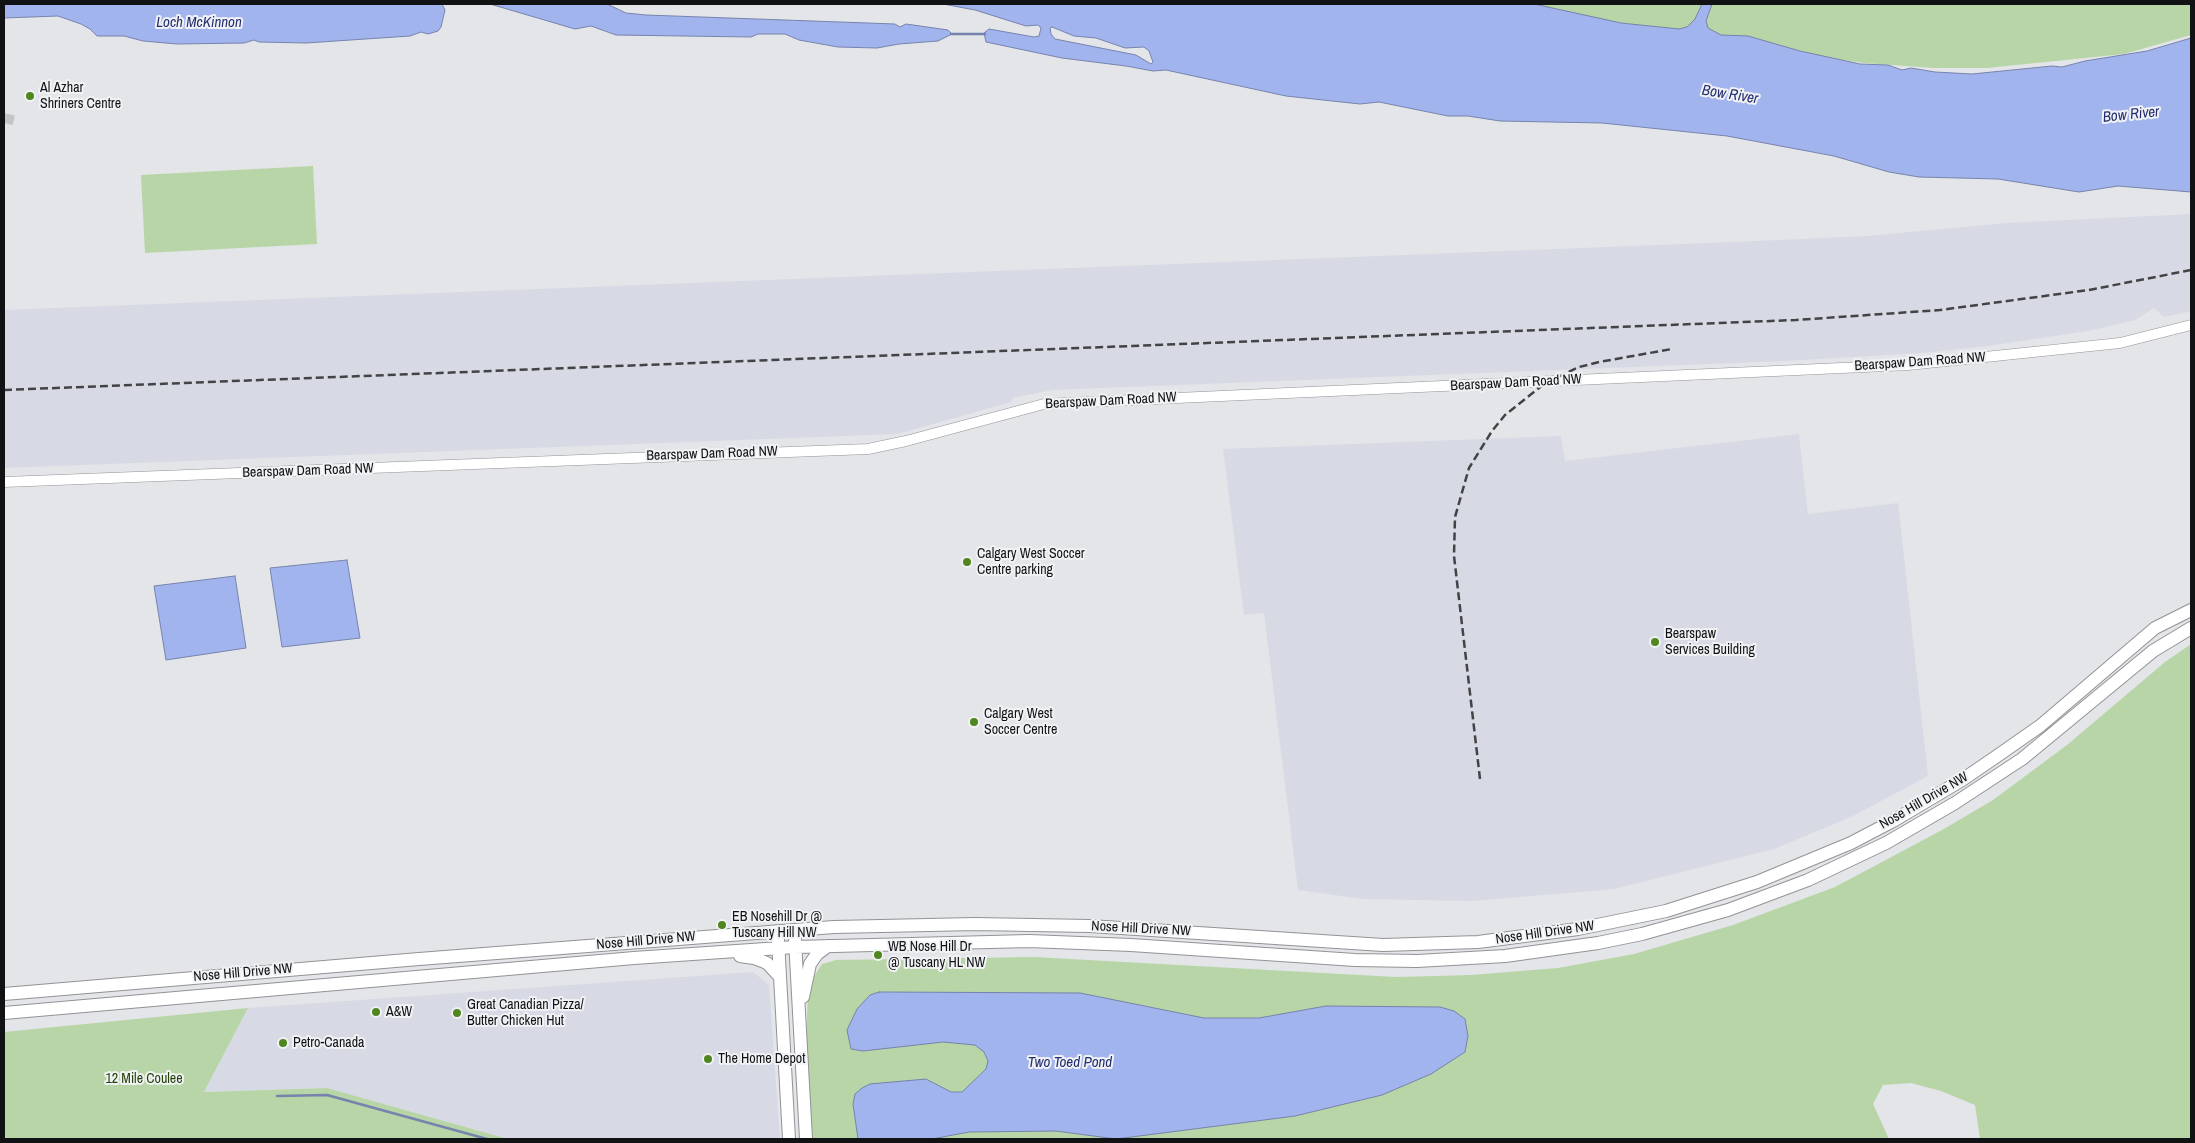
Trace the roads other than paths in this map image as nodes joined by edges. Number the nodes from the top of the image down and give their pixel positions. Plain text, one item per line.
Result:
1 (2191, 325) edge
2 (4, 482) edge
3 (2191, 610) edge
4 (2191, 628) edge
5 (795, 929) junction
6 (778, 930) junction
7 (828, 946) junction
8 (796, 947) junction
9 (779, 948) junction
10 (685, 954) junction
11 (780, 977) junction
12 (4, 994) edge
13 (4, 1013) edge
14 (800, 1023) junction
15 (789, 1139) edge
16 (806, 1139) edge

1 - 2 street, Bearspaw Dam Road NW
3 - 5 street, Nose Hill Drive NW
4 - 7 street, Nose Hill Drive NW
5 - 6 street, Nose Hill Drive NW
5 - 8 street
6 - 9 street
6 - 12 street, Nose Hill Drive NW
7 - 8 street, Nose Hill Drive NW
7 - 14 street
8 - 9 street, Nose Hill Drive NW
8 - 14 street
9 - 10 street, Nose Hill Drive NW
9 - 11 street
10 - 11 street
10 - 13 street, Nose Hill Drive NW
11 - 15 street
14 - 16 street

